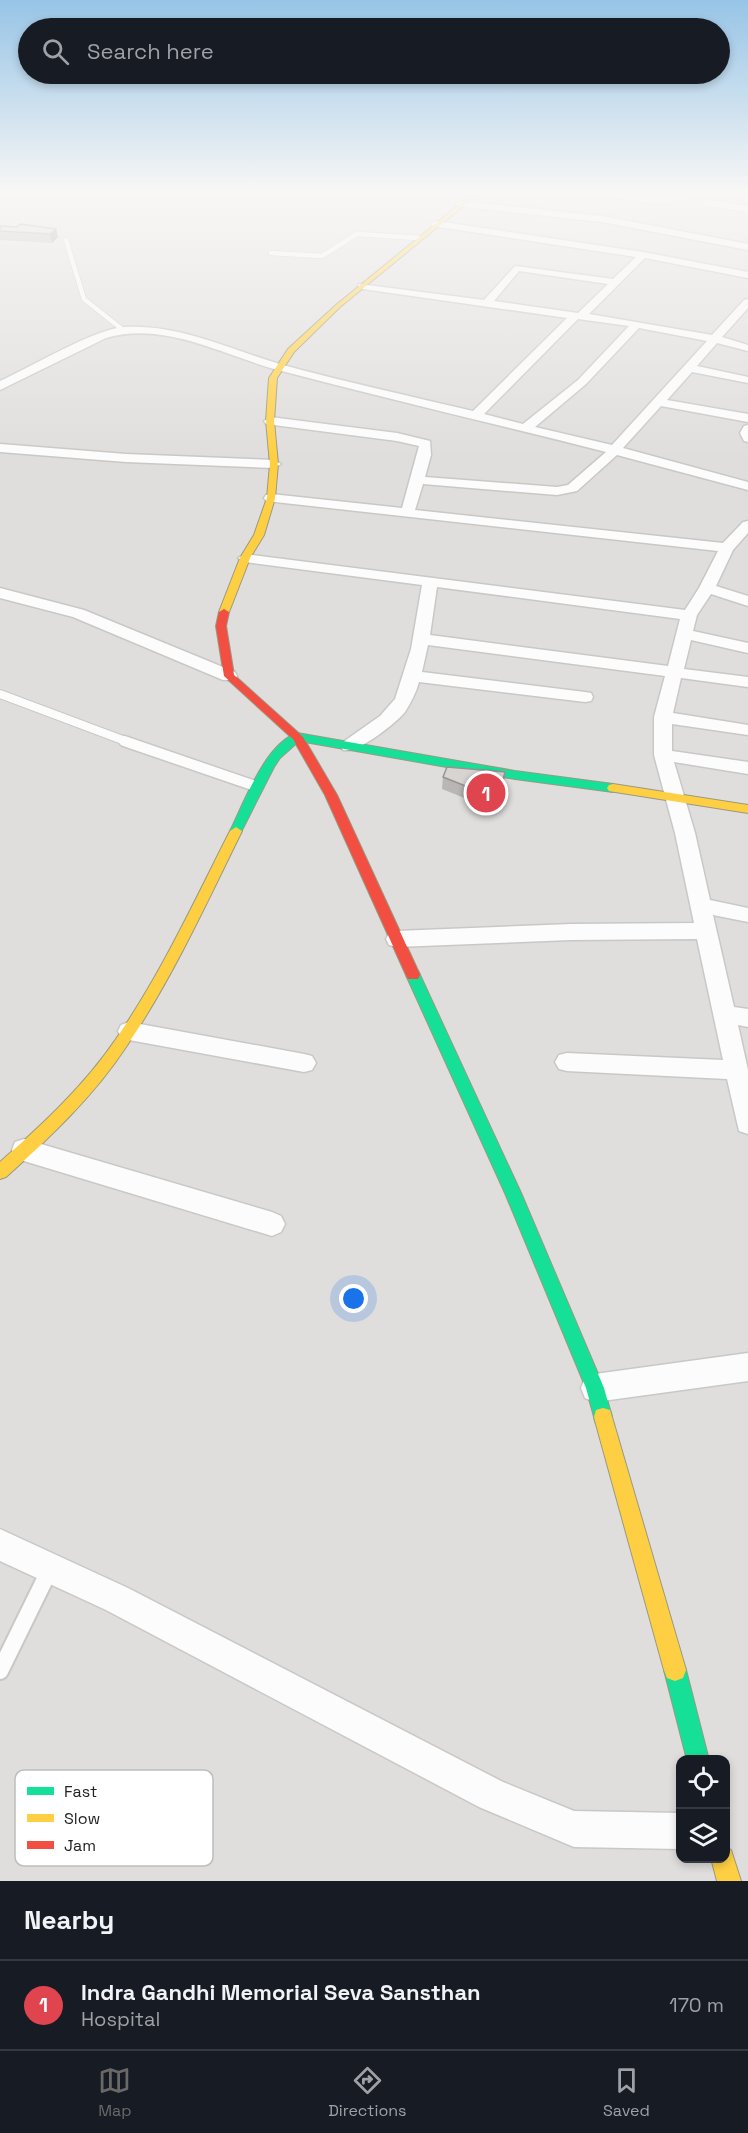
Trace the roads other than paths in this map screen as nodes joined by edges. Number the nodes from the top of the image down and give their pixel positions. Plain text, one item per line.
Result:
1 (79, 282) edge
2 (368, 282) edge
3 (504, 282) edge
4 (616, 282) edge
5 (363, 286) junction
6 (488, 302) junction
7 (746, 307) edge
8 (578, 316) junction
9 (637, 324) junction
10 (123, 330) junction
11 (717, 339) junction
12 (748, 348) edge
13 (279, 367) junction
14 (690, 368) junction
15 (748, 380) edge
16 (0, 386) edge
17 (659, 402) junction
18 (476, 415) junction
19 (748, 418) edge
20 (270, 421) junction
21 (527, 428) junction
22 (748, 429) edge
23 (748, 438) edge
24 (0, 448) edge
25 (615, 450) junction
26 (274, 464) junction
27 (418, 480) junction
28 (748, 486) edge
29 (271, 498) junction
30 (407, 513) junction
31 (748, 525) edge
32 (727, 548) junction
33 (245, 558) junction
34 (430, 582) junction
35 (707, 588) junction
36 (0, 593) edge
37 (748, 601) edge
38 (689, 615) junction
39 (684, 634) junction
40 (421, 639) junction
41 (748, 648) edge
42 (674, 671) junction
43 (229, 676) junction
44 (411, 676) junction
45 (748, 682) edge
46 (0, 694) edge
47 (585, 697) dead end
48 (663, 717) junction
49 (748, 730) edge
50 (297, 737) junction
51 (349, 746) junction
52 (663, 755) junction
53 (748, 768) edge
54 (258, 787) junction
55 (676, 795) junction
56 (748, 809) edge
57 (699, 905) junction
58 (748, 915) edge
59 (705, 931) junction
60 (396, 939) junction
61 (724, 1014) junction
62 (748, 1018) edge
63 (129, 1031) junction
64 (567, 1062) dead end
65 (304, 1063) dead end
66 (742, 1085) edge
67 (748, 1124) edge
68 (24, 1150) junction
69 (0, 1172) edge
70 (272, 1224) dead end
71 (748, 1367) edge
72 (595, 1388) junction
73 (0, 1545) edge
74 (51, 1569) junction
75 (0, 1671) edge
76 (697, 1755) edge
77 (676, 1831) edge
78 (724, 1863) edge
79 (729, 1881) edge

1 - 10 lane
2 - 5 street
3 - 6 street
4 - 8 street
5 - 6 street
5 - 13 street
6 - 8 street
7 - 11 street
8 - 9 street
8 - 18 street
9 - 11 street
9 - 21 street
10 - 13 street
10 - 16 street
11 - 12 street
11 - 14 street
13 - 18 street
13 - 20 street
14 - 15 street
14 - 17 street
17 - 19 street
17 - 25 street
18 - 21 street
20 - 26 street
20 - 27 street
21 - 25 street
22 - 23 street
24 - 26 street
25 - 27 street
25 - 28 street
26 - 29 street
27 - 30 street
29 - 30 street
29 - 33 street
30 - 32 street
31 - 32 street
32 - 35 street
33 - 34 street
33 - 43 street
34 - 38 street
34 - 40 street
35 - 37 street
35 - 38 street
36 - 43 street
38 - 39 street
39 - 41 street
39 - 42 street
40 - 42 street
40 - 44 street
42 - 45 street
42 - 48 street
43 - 50 street
44 - 47 street
44 - 51 street
46 - 54 lane
48 - 49 street
48 - 52 street
50 - 51 street
50 - 54 street
50 - 60 street
51 - 55 street
52 - 53 street
52 - 55 street
54 - 63 street
55 - 56 street
55 - 57 street
57 - 58 street
57 - 59 street
59 - 60 street
59 - 61 street
60 - 72 street
61 - 62 street
61 - 66 street
63 - 65 street
63 - 68 street
64 - 66 street
66 - 67 street
68 - 69 street
68 - 70 street
71 - 72 street
72 - 76 street
73 - 74 street
74 - 75 lane
74 - 77 street
78 - 79 street

